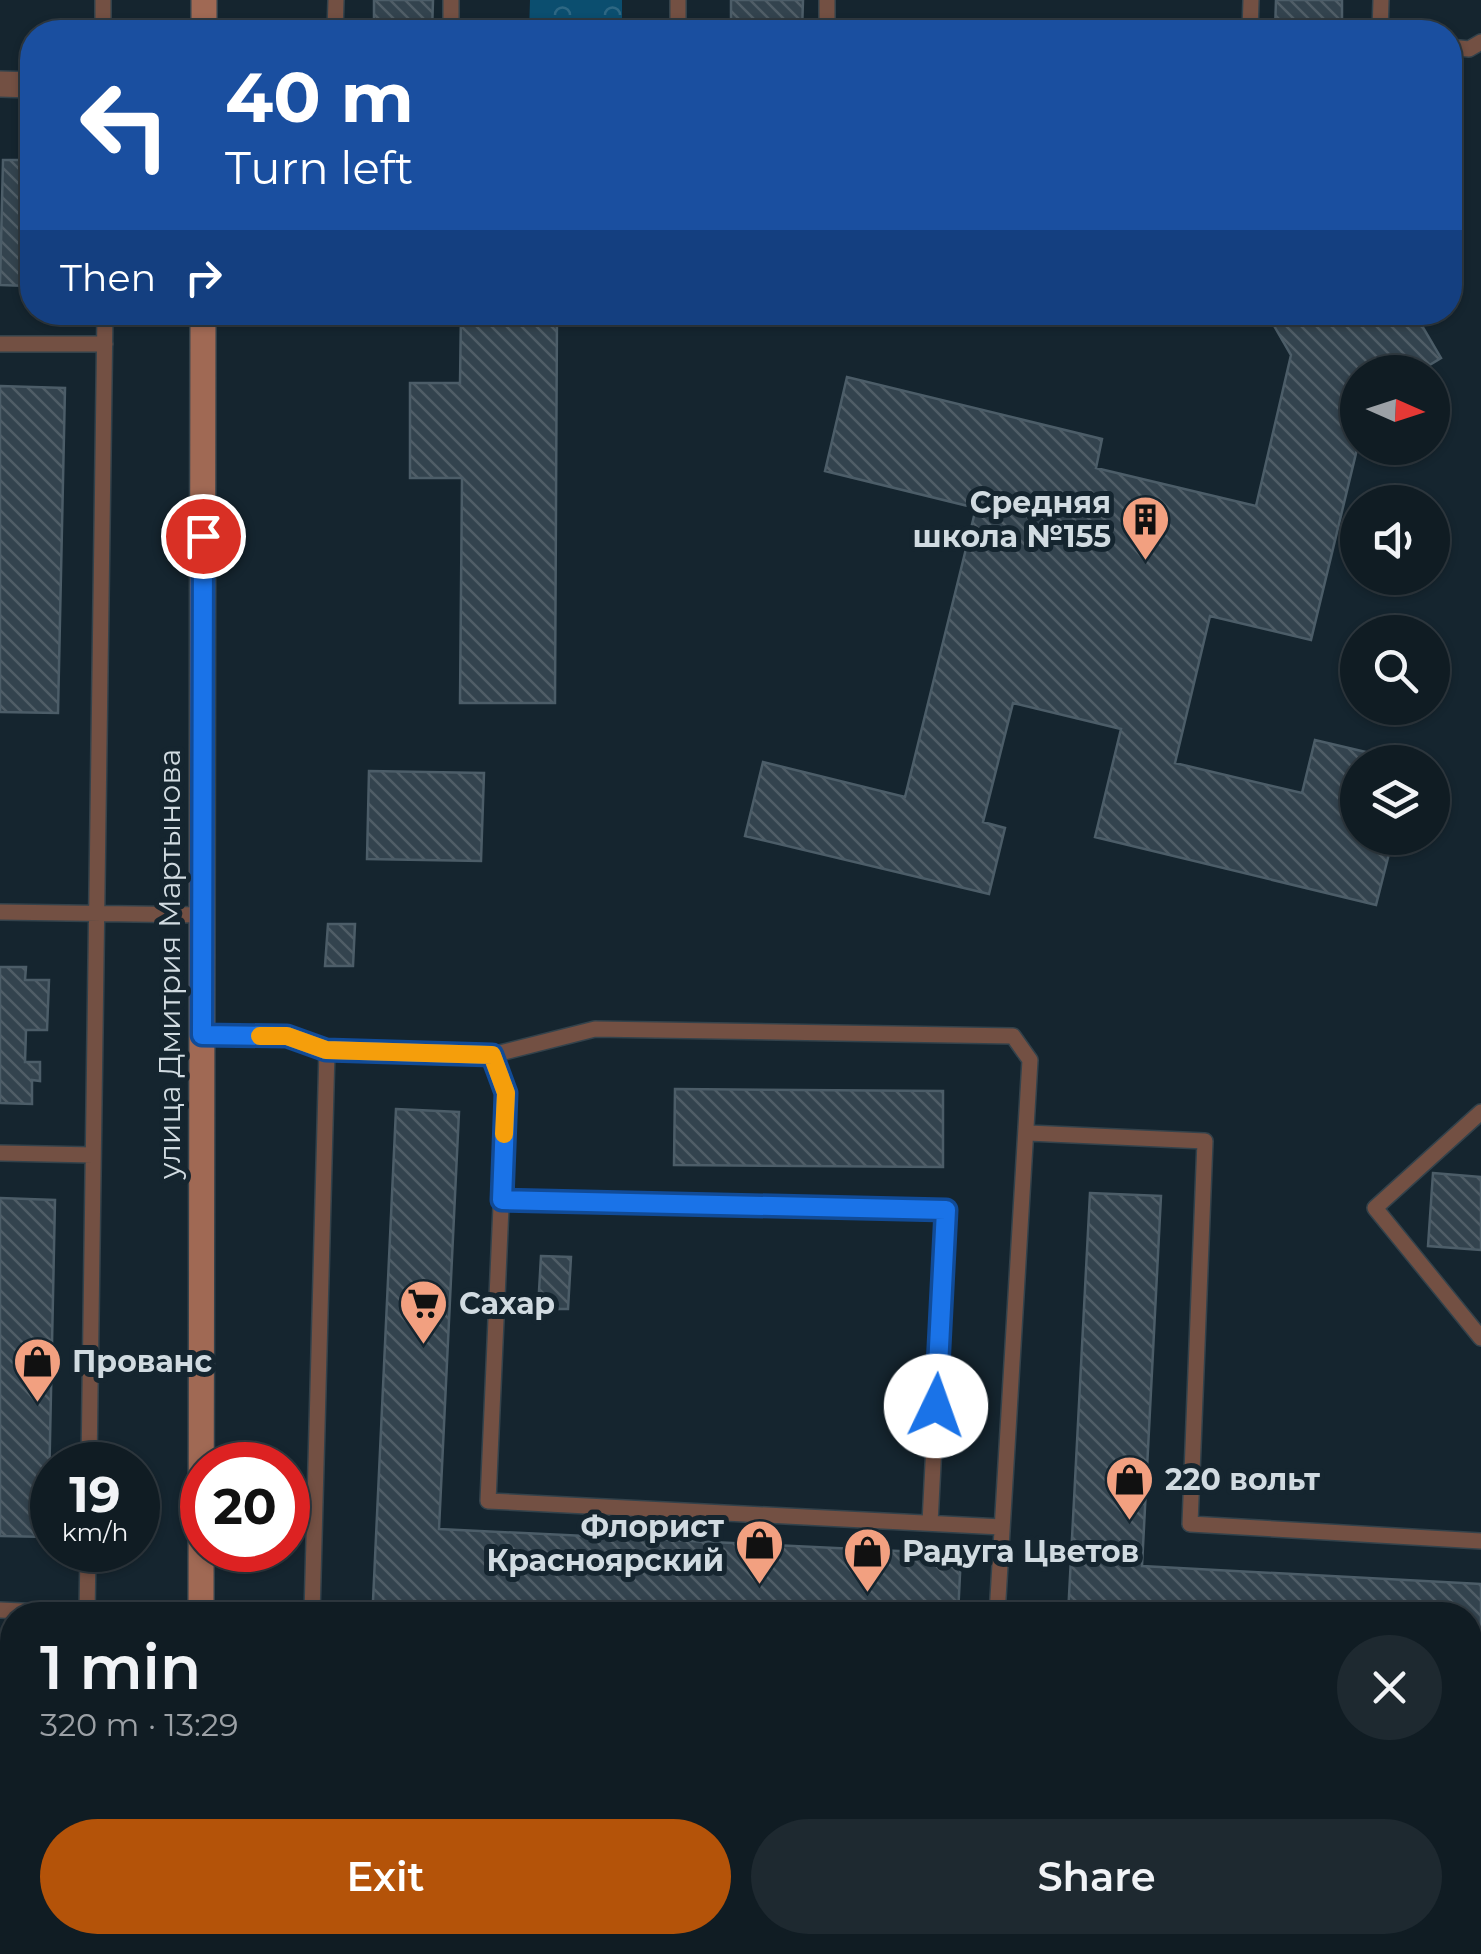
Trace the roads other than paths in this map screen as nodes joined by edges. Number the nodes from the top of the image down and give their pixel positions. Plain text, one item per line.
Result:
1 (105, 325) edge
2 (204, 325) edge
3 (0, 344) edge
4 (105, 344) junction
5 (99, 911) junction
6 (0, 912) edge
7 (202, 915) junction
8 (202, 1035) junction
9 (326, 1050) junction
10 (492, 1055) junction
11 (1481, 1112) edge
12 (1028, 1134) junction
13 (0, 1153) edge
14 (93, 1156) junction
15 (502, 1200) junction
16 (1481, 1338) edge
17 (89, 1442) edge
18 (930, 1523) junction
19 (1002, 1527) junction
20 (1481, 1541) edge
21 (88, 1572) edge
22 (87, 1602) edge
23 (201, 1602) edge
24 (312, 1602) edge
25 (998, 1602) edge

1 - 4 lane
2 - 7 street, улица Дмитрия Мартынова
3 - 4 lane
4 - 5 lane
5 - 6 lane
5 - 7 lane
5 - 14 lane
7 - 8 street, улица Дмитрия Мартынова
8 - 9 lane
8 - 23 street, улица Дмитрия Мартынова
9 - 10 lane
9 - 24 lane
10 - 12 lane
10 - 15 lane
11 - 16 lane
12 - 19 lane
12 - 20 lane
13 - 14 lane
14 - 17 lane
15 - 18 lane
15 - 18 lane
18 - 19 lane
19 - 25 lane
21 - 22 lane

